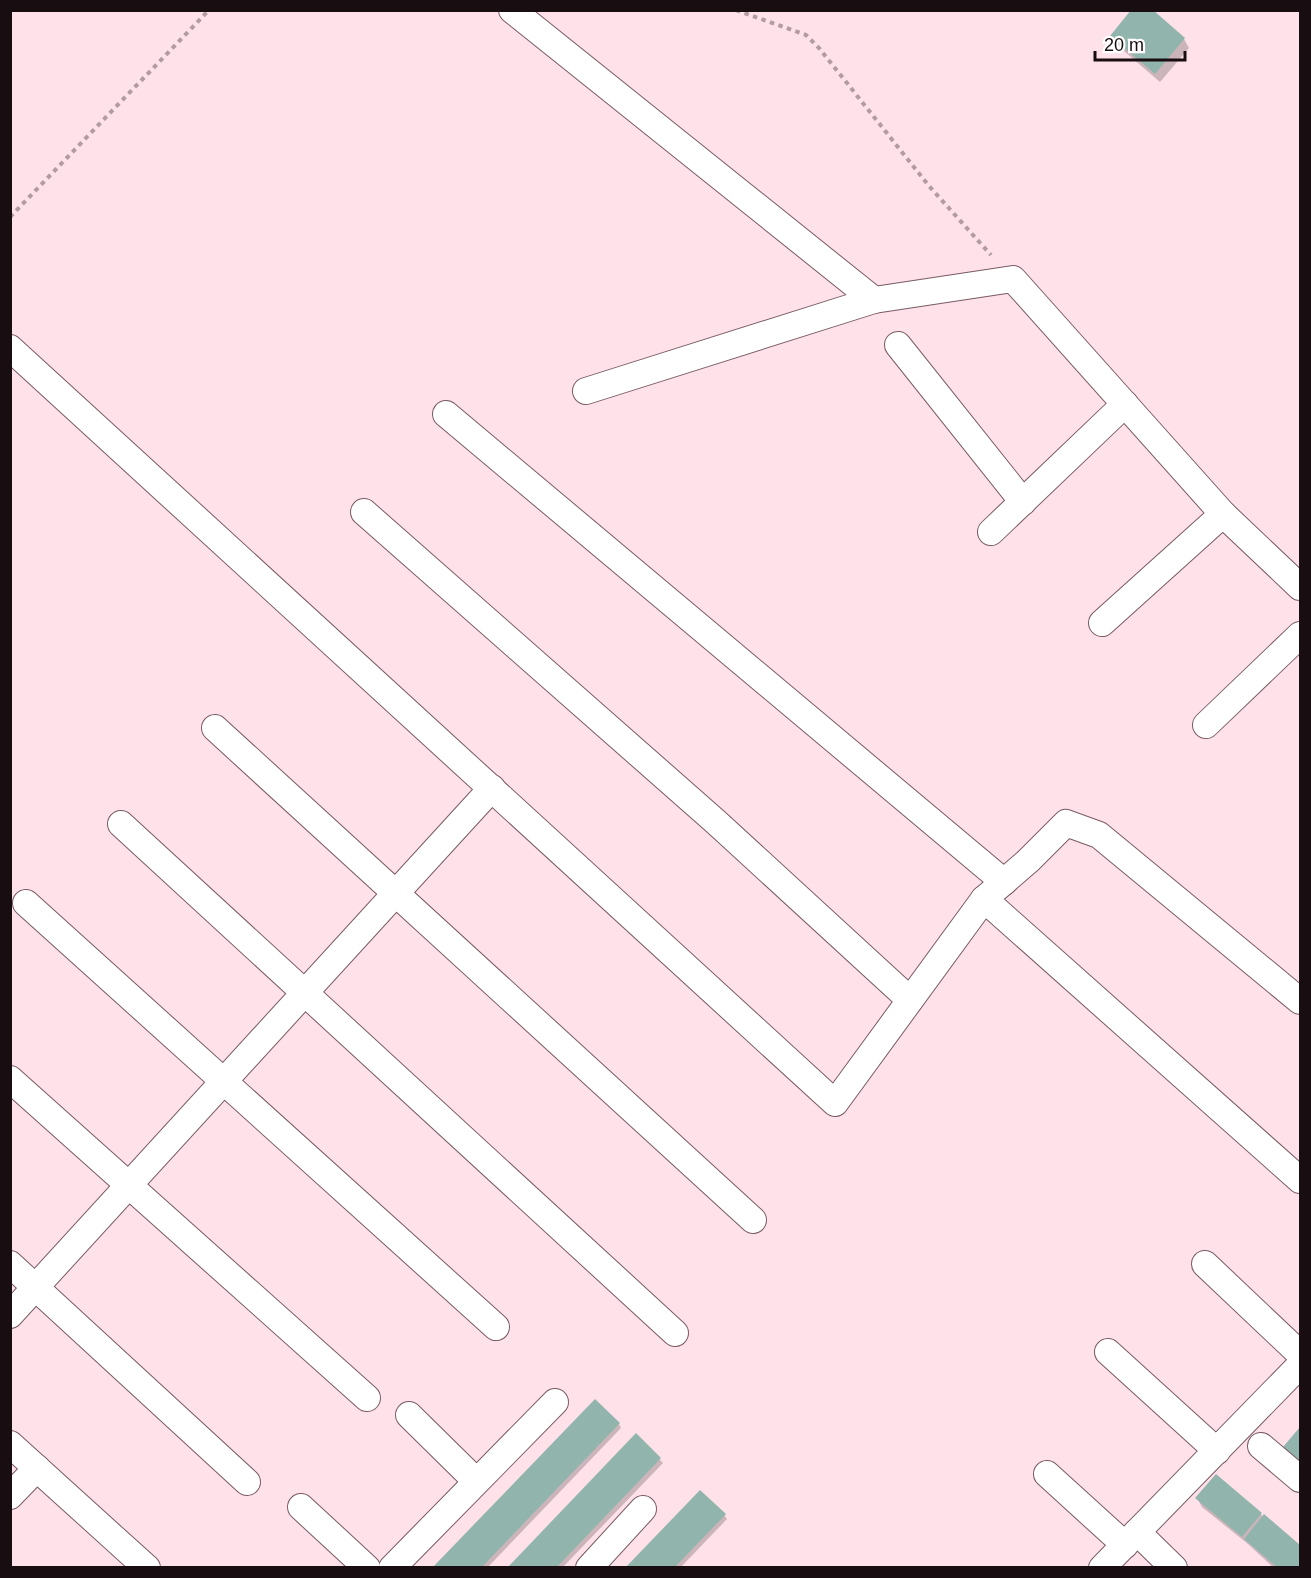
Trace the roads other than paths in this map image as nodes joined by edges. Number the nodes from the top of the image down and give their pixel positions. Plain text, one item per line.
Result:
1 (512, 10) edge
2 (874, 300) junction
3 (898, 345) dead end
4 (10, 348) edge
5 (586, 392) dead end
6 (1125, 404) junction
7 (446, 414) dead end
8 (1023, 501) junction
9 (364, 512) dead end
10 (1223, 514) junction
11 (991, 532) dead end
12 (1300, 587) edge
13 (1102, 623) dead end
14 (1300, 635) edge
15 (1206, 725) dead end
16 (215, 728) dead end
17 (492, 788) junction
18 (121, 824) dead end
19 (1004, 882) junction
20 (396, 893) junction
21 (984, 899) junction
22 (26, 903) dead end
23 (305, 993) junction
24 (910, 1000) junction
25 (1300, 1001) edge
26 (10, 1079) edge
27 (224, 1082) junction
28 (1300, 1180) edge
29 (129, 1185) junction
30 (753, 1220) dead end
31 (10, 1264) edge
32 (1205, 1264) dead end
33 (36, 1287) junction
34 (10, 1315) edge
35 (496, 1327) dead end
36 (675, 1333) dead end
37 (1108, 1352) dead end
38 (1300, 1354) edge
39 (1300, 1365) edge
40 (367, 1398) dead end
41 (555, 1402) dead end
42 (409, 1415) dead end
43 (10, 1444) edge
44 (1261, 1446) dead end
45 (1217, 1451) junction
46 (37, 1468) junction
47 (1047, 1474) dead end
48 (1300, 1479) edge
49 (247, 1482) dead end
50 (476, 1482) junction
51 (10, 1496) edge
52 (301, 1507) dead end
53 (643, 1509) dead end
54 (1131, 1538) junction
55 (147, 1568) edge
56 (367, 1568) edge
57 (392, 1568) edge
58 (589, 1568) edge
59 (1102, 1568) edge
60 (1174, 1568) edge

1 - 2 street
2 - 5 street
2 - 6 street
3 - 8 street
4 - 17 street
6 - 8 street
6 - 10 street
7 - 19 street
8 - 11 street
9 - 24 street
10 - 12 street
10 - 13 street
14 - 15 street
16 - 20 street
17 - 20 street
17 - 24 street
18 - 23 street
19 - 21 street
19 - 25 street
20 - 23 street
20 - 30 street
21 - 24 street
21 - 28 street
22 - 27 street
23 - 27 street
23 - 36 street
26 - 29 street
27 - 29 street
27 - 35 street
29 - 33 street
29 - 40 street
31 - 33 street
32 - 38 street
33 - 34 street
33 - 49 street
37 - 45 street
39 - 45 street
41 - 50 street
42 - 50 street
43 - 46 street
44 - 48 street
45 - 54 street
46 - 51 street
46 - 55 street
47 - 54 street
50 - 57 street
52 - 56 street
53 - 58 street
54 - 59 street
54 - 60 street

